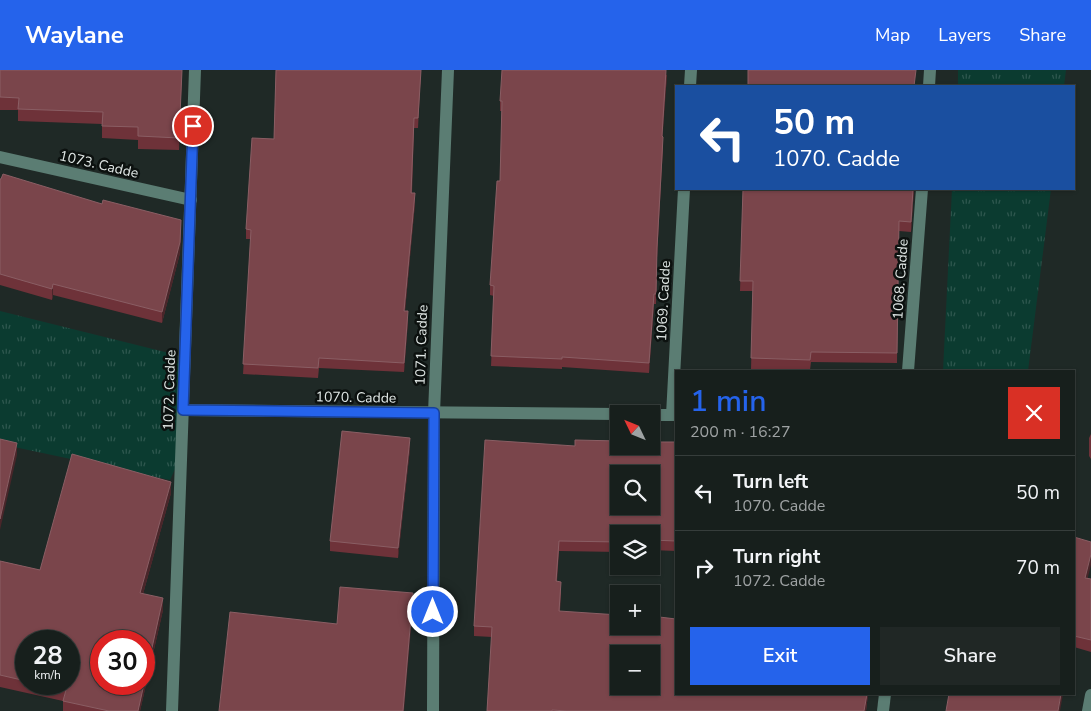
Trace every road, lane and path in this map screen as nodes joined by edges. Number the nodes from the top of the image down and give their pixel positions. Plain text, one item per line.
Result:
1 (196, 70) edge
2 (448, 70) edge
3 (691, 70) edge
4 (930, 70) edge
5 (690, 85) edge
6 (929, 85) edge
7 (0, 157) edge
8 (684, 190) edge
9 (922, 190) edge
10 (191, 200) junction
11 (676, 370) edge
12 (908, 370) edge
13 (675, 392) edge
14 (183, 410) junction
15 (434, 413) junction
16 (610, 414) edge
17 (660, 415) edge
18 (674, 415) edge
19 (885, 695) edge
20 (1091, 695) edge
21 (172, 711) edge
22 (433, 711) edge
23 (883, 711) edge
24 (1088, 711) edge

1 - 10 street, 1072. Cadde
2 - 15 street, 1071. Cadde
3 - 5 street
4 - 6 street
7 - 10 street, 1073. Cadde
8 - 11 street, 1069. Cadde
9 - 12 street, 1068. Cadde
10 - 14 street, 1072. Cadde
13 - 18 street, 1069. Cadde
14 - 15 street, 1070. Cadde
14 - 21 street, 1072. Cadde
15 - 16 street, 1070. Cadde
15 - 22 street, 1071. Cadde
17 - 18 street
19 - 23 street
20 - 24 street

